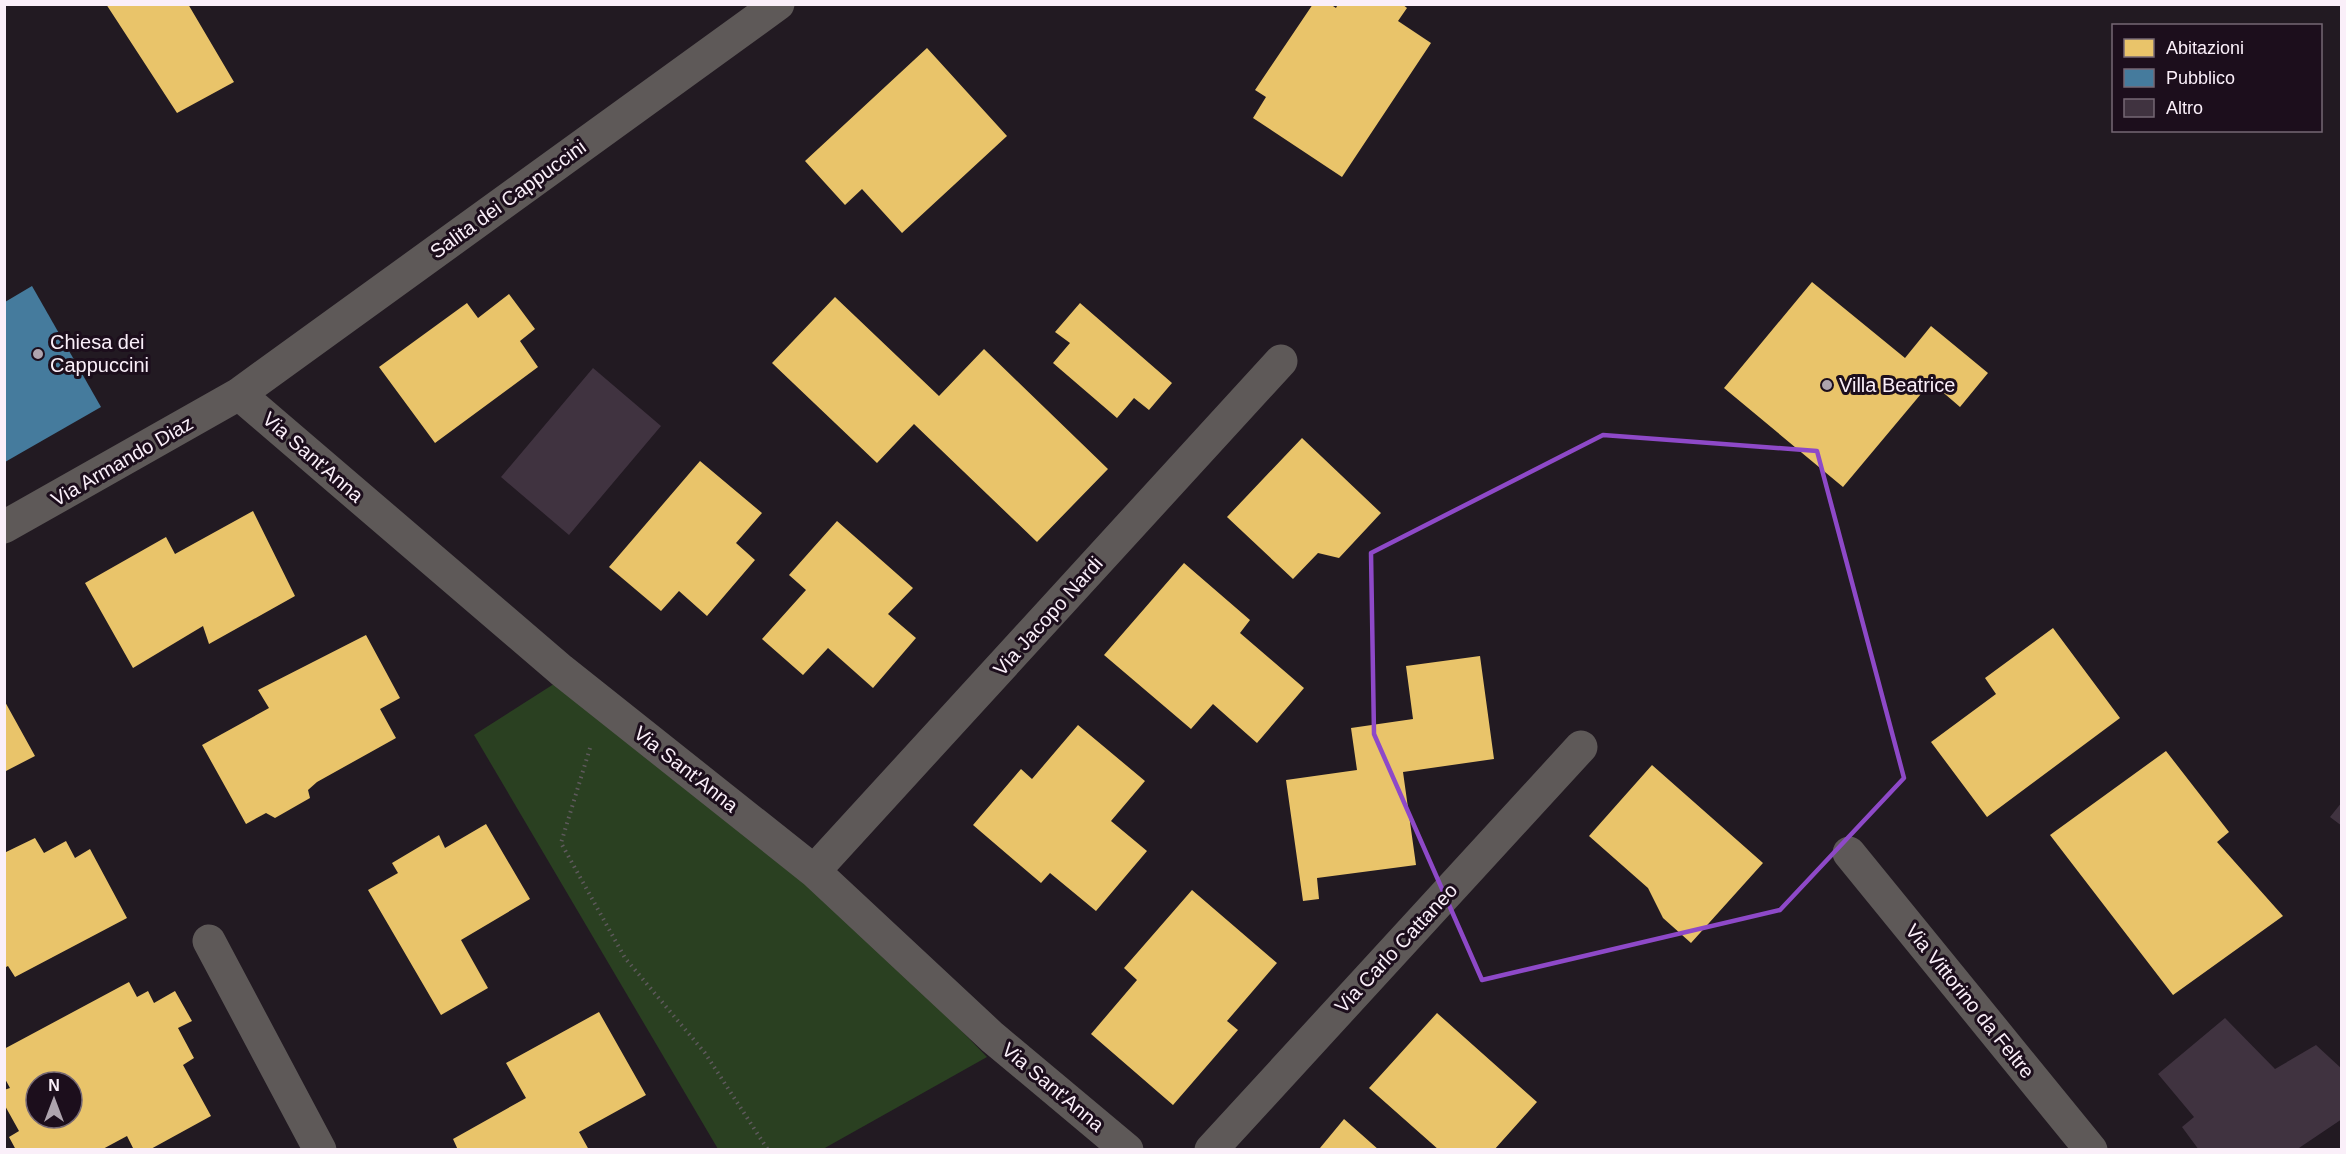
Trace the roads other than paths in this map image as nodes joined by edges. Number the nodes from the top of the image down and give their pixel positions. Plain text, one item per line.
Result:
1 (778, 4) edge
2 (1281, 361) dead end
3 (239, 394) junction
4 (4, 527) edge
5 (1581, 747) dead end
6 (1849, 853) dead end
7 (814, 871) junction
8 (209, 941) dead end
9 (320, 1149) edge
10 (1127, 1149) edge
11 (1211, 1149) edge
12 (2091, 1149) edge

1 - 3 street, Salita dei Cappuccini
2 - 7 street, Via Jacopo Nardi
3 - 4 street, Via Armando Diaz
3 - 7 street, Via Sant'Anna
5 - 11 street, Via Carlo Cattaneo
6 - 12 street, Via Vittorino da Feltre
7 - 10 street, Via Sant'Anna
8 - 9 street

